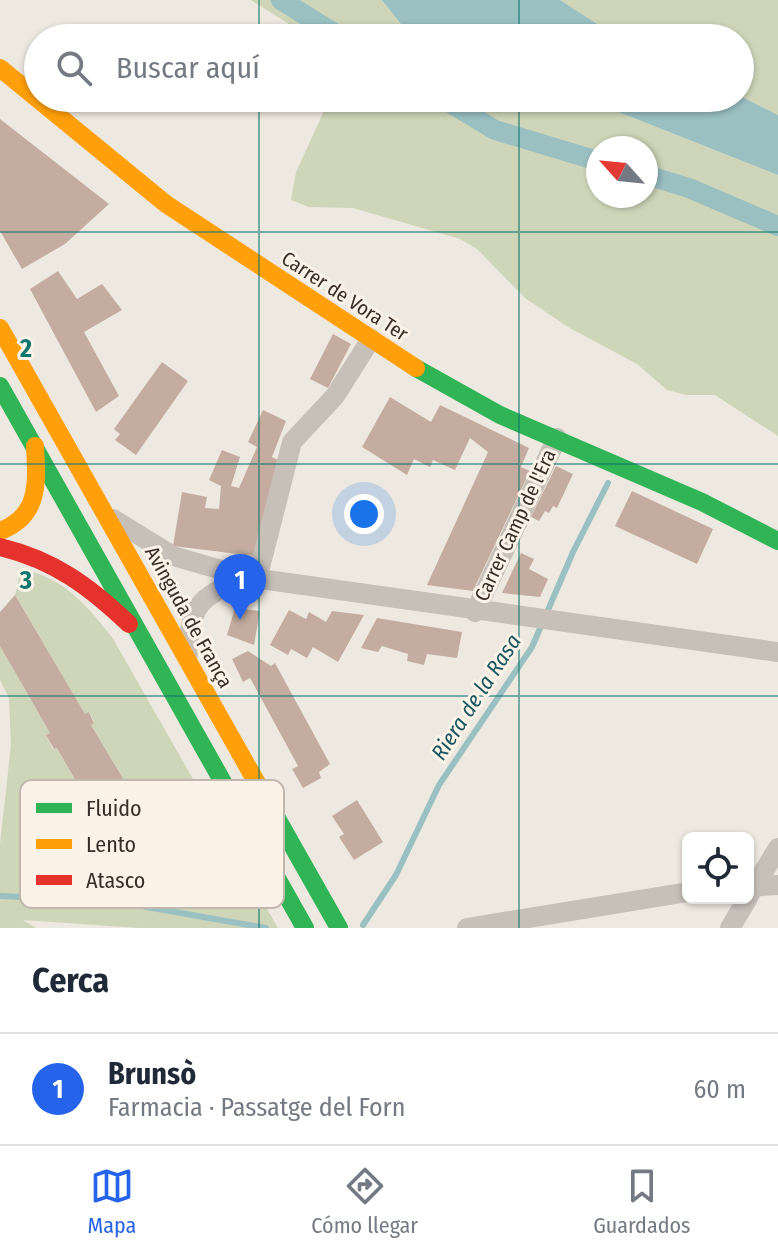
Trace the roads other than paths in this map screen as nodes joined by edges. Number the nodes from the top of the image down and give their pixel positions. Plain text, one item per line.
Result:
1 (0, 68) edge
2 (24, 88) edge
3 (54, 112) edge
4 (0, 328) edge
5 (371, 339) junction
6 (0, 386) edge
7 (557, 438) junction
8 (35, 446) junction
9 (107, 515) junction
10 (0, 531) edge
11 (778, 541) edge
12 (0, 547) edge
13 (252, 578) junction
14 (475, 612) junction
15 (134, 629) junction
16 (778, 652) edge
17 (188, 661) junction
18 (220, 780) edge
19 (255, 780) edge
20 (284, 831) edge
21 (778, 848) edge
22 (778, 885) edge
23 (754, 886) edge
24 (284, 891) edge
25 (754, 891) edge
26 (682, 893) edge
27 (743, 904) edge
28 (305, 928) edge
29 (339, 928) edge
30 (467, 928) edge
31 (730, 928) edge

1 - 2 main road, Carrer de Vora Ter
3 - 5 main road, Carrer de Vora Ter
4 - 9 main road, Avinguda de França
5 - 7 main road, Carrer de Vora Ter
5 - 13 street
6 - 8 main road
7 - 11 main road, Carrer de Vora Ter
7 - 14 street, Carrer Camp de l'Era
8 - 10 main road
8 - 15 main road
9 - 13 street
9 - 17 main road, Avinguda de França
12 - 15 main road
13 - 14 street
13 - 17 street
14 - 16 street
15 - 18 main road
17 - 19 main road, Avinguda de França
20 - 29 main road, Avinguda de França
21 - 23 street
22 - 25 street
24 - 28 main road
26 - 30 street
27 - 31 street

